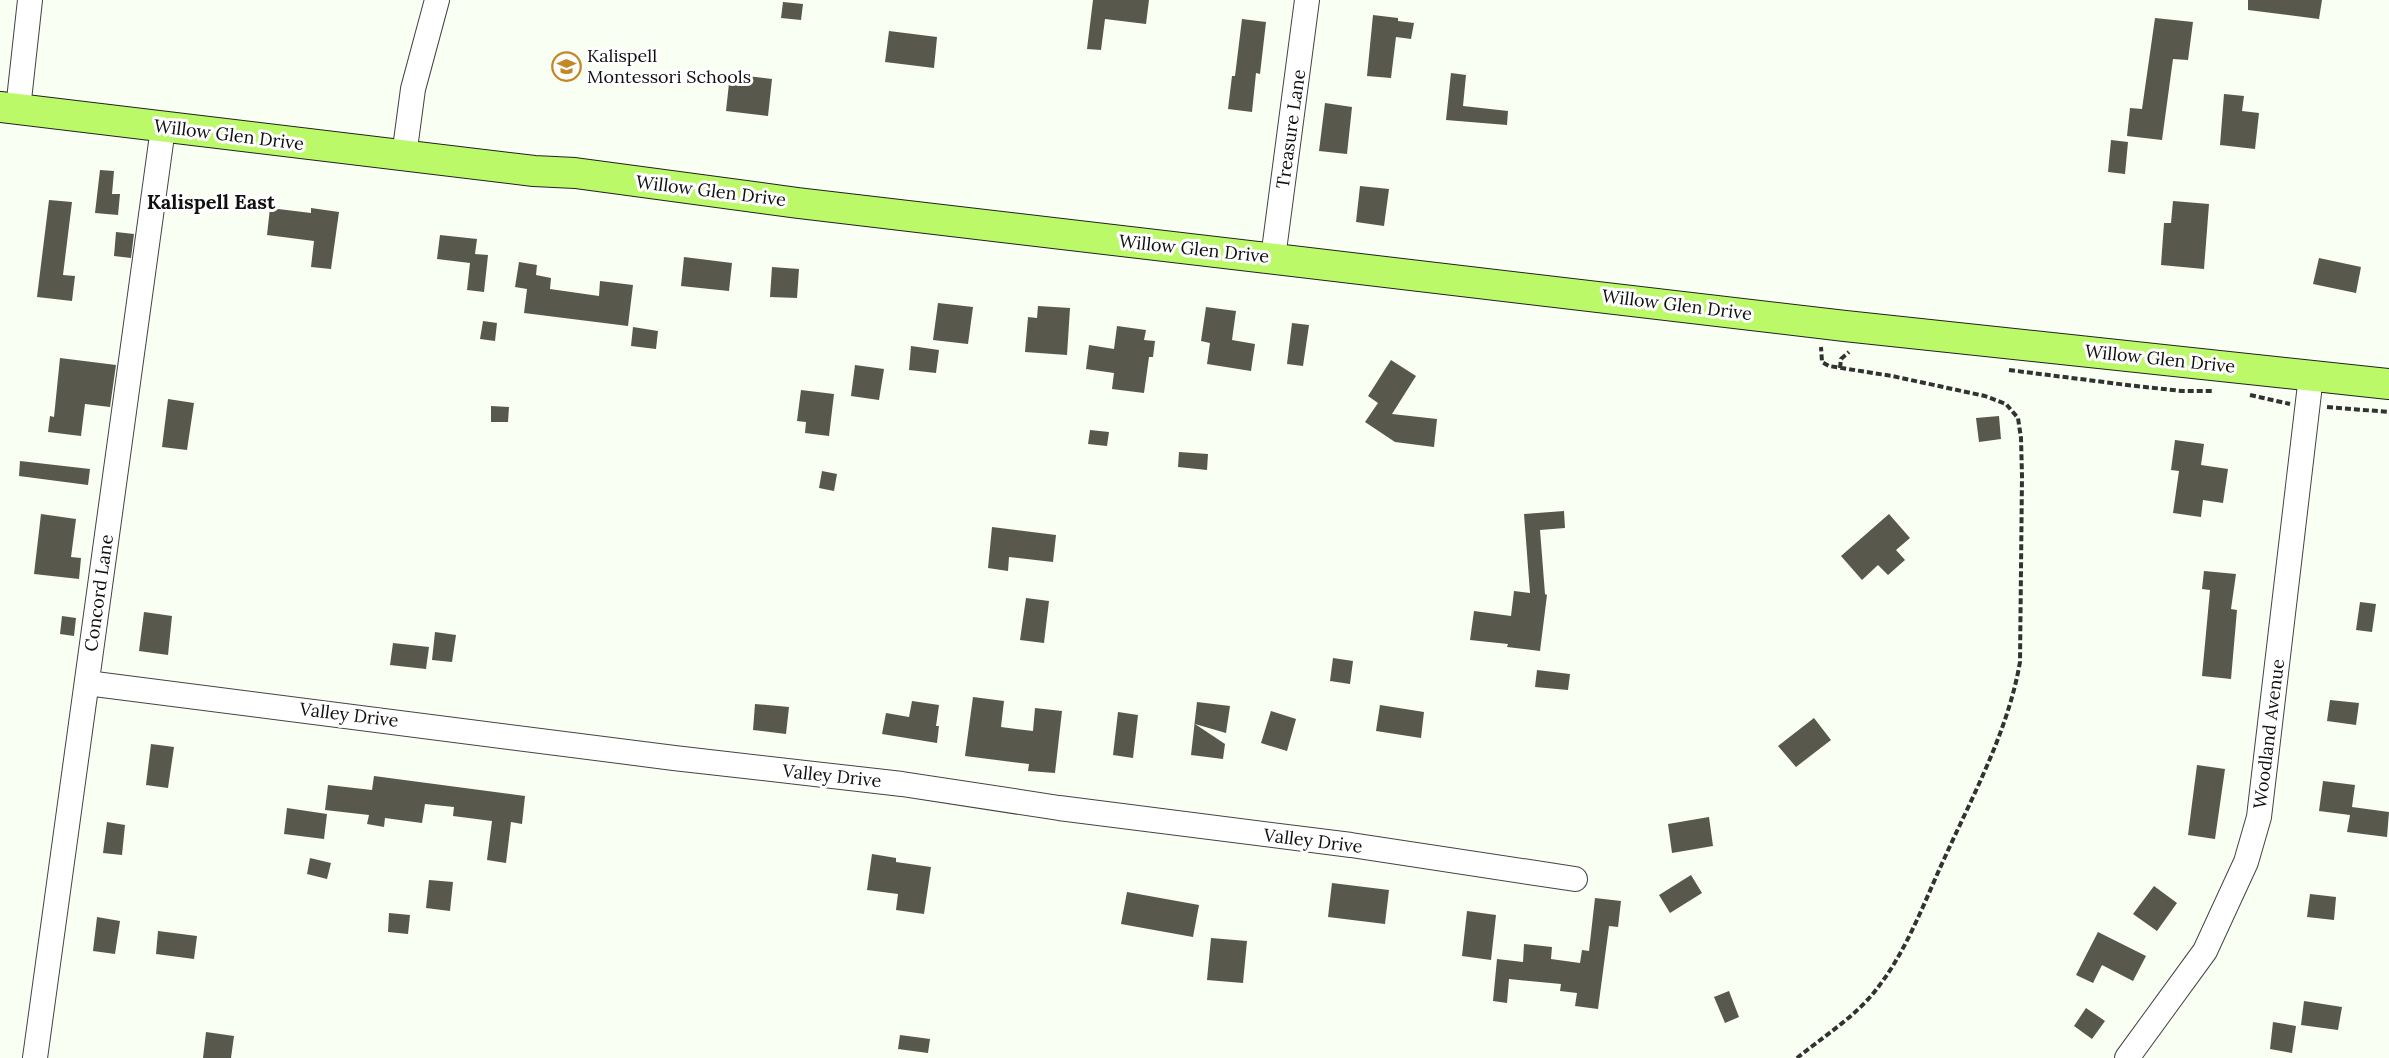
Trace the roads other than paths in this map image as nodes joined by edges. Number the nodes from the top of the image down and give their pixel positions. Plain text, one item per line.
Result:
1 (30, 0) edge
2 (437, 0) edge
3 (1307, 0) edge
4 (9, 108) edge
5 (163, 128) junction
6 (404, 156) junction
7 (1273, 258) junction
8 (2311, 376) junction
9 (2389, 384) edge
10 (87, 683) junction
11 (1575, 879) dead end
12 (34, 1058) edge
13 (2127, 1058) edge

1 - 4 street
2 - 6 street
3 - 7 street, Treasure Lane
4 - 5 main road, Willow Glen Drive
5 - 6 main road, Willow Glen Drive
5 - 10 street, Concord Lane
6 - 7 main road, Willow Glen Drive
7 - 8 main road, Willow Glen Drive
8 - 9 main road, Willow Glen Drive
8 - 13 street, Woodland Avenue
10 - 11 street, Valley Drive
10 - 12 street, Concord Lane

